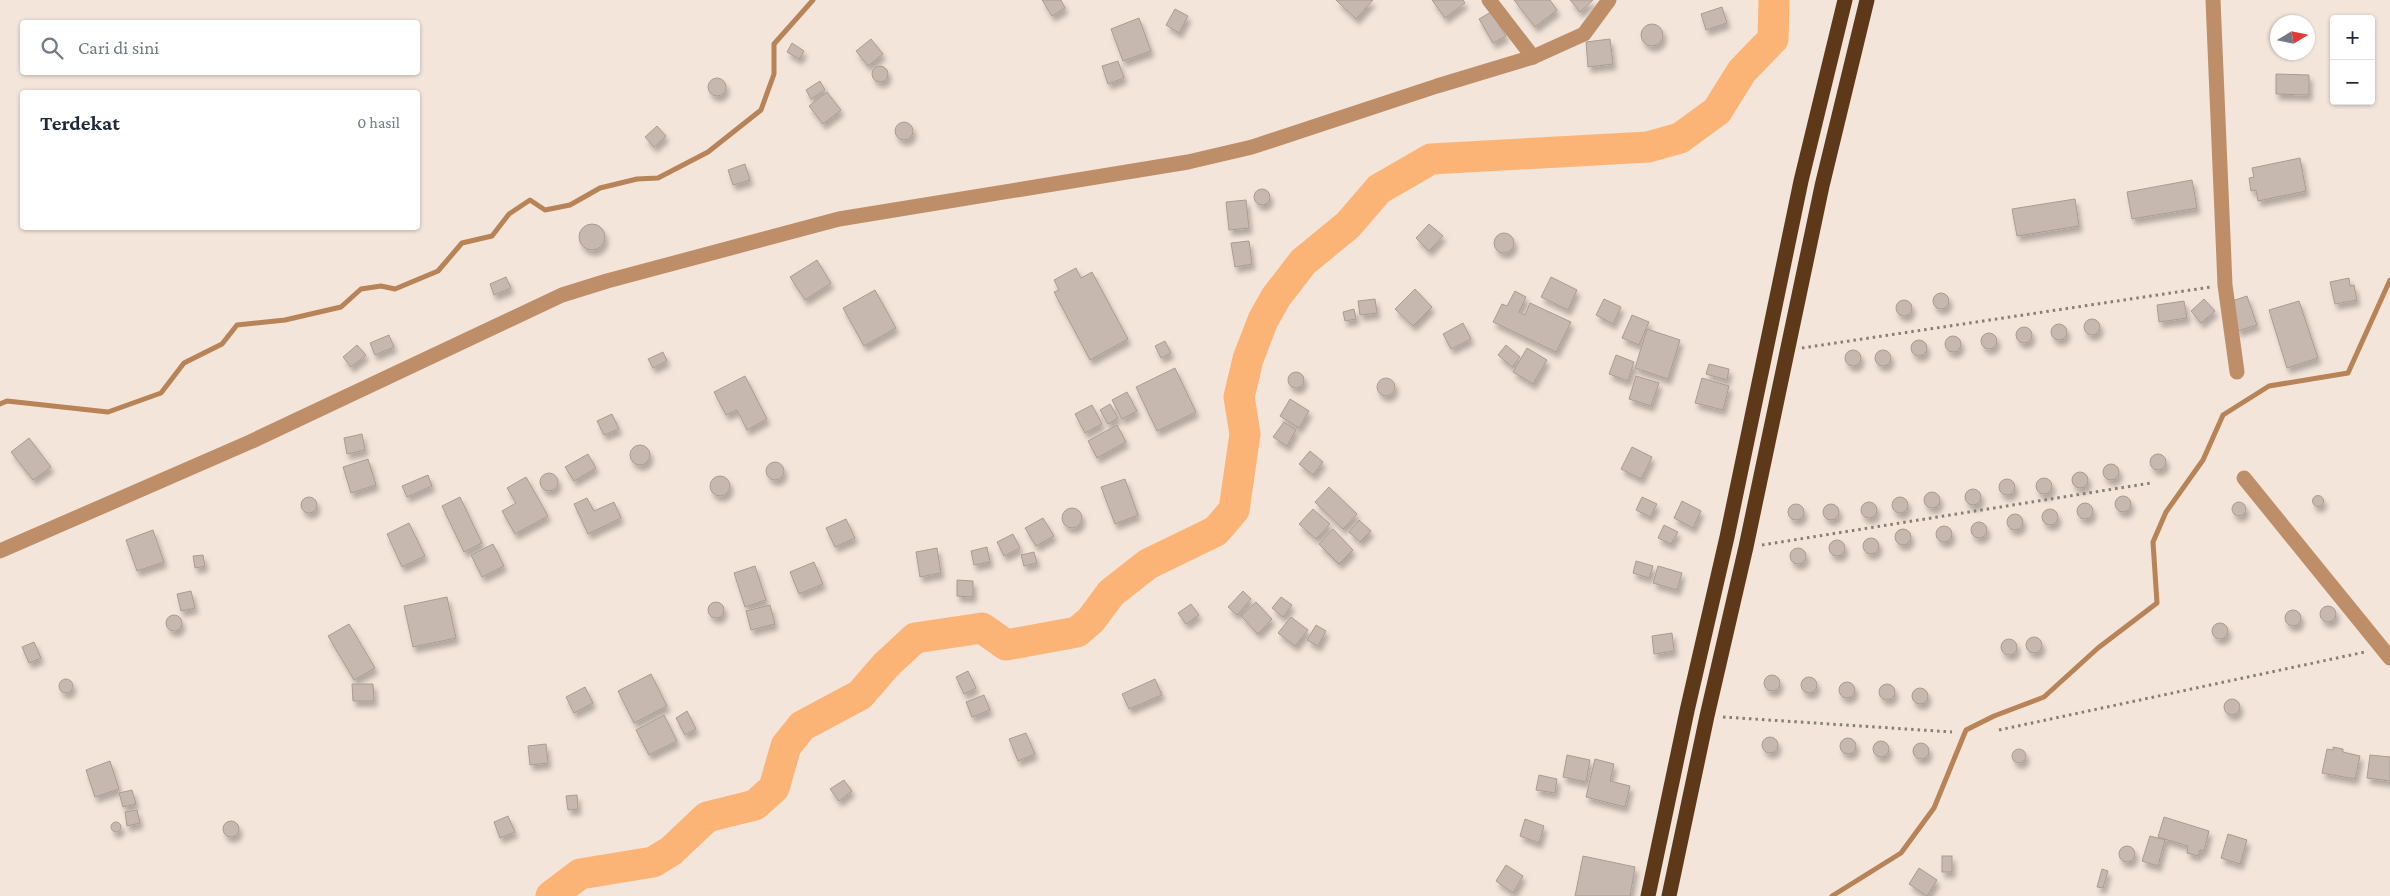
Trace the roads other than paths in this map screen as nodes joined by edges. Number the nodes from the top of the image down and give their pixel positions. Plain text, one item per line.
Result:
1 (1489, 0) edge
2 (1609, 0) edge
3 (1845, 0) edge
4 (1867, 0) edge
5 (2213, 0) edge
6 (1532, 57) junction
7 (2237, 372) dead end
8 (2244, 478) dead end
9 (0, 551) edge
10 (2386, 653) edge
11 (1648, 896) edge
12 (1669, 896) edge

1 - 6 street
2 - 6 street
3 - 11 highway
4 - 12 highway
5 - 7 street
6 - 9 street
8 - 10 street

